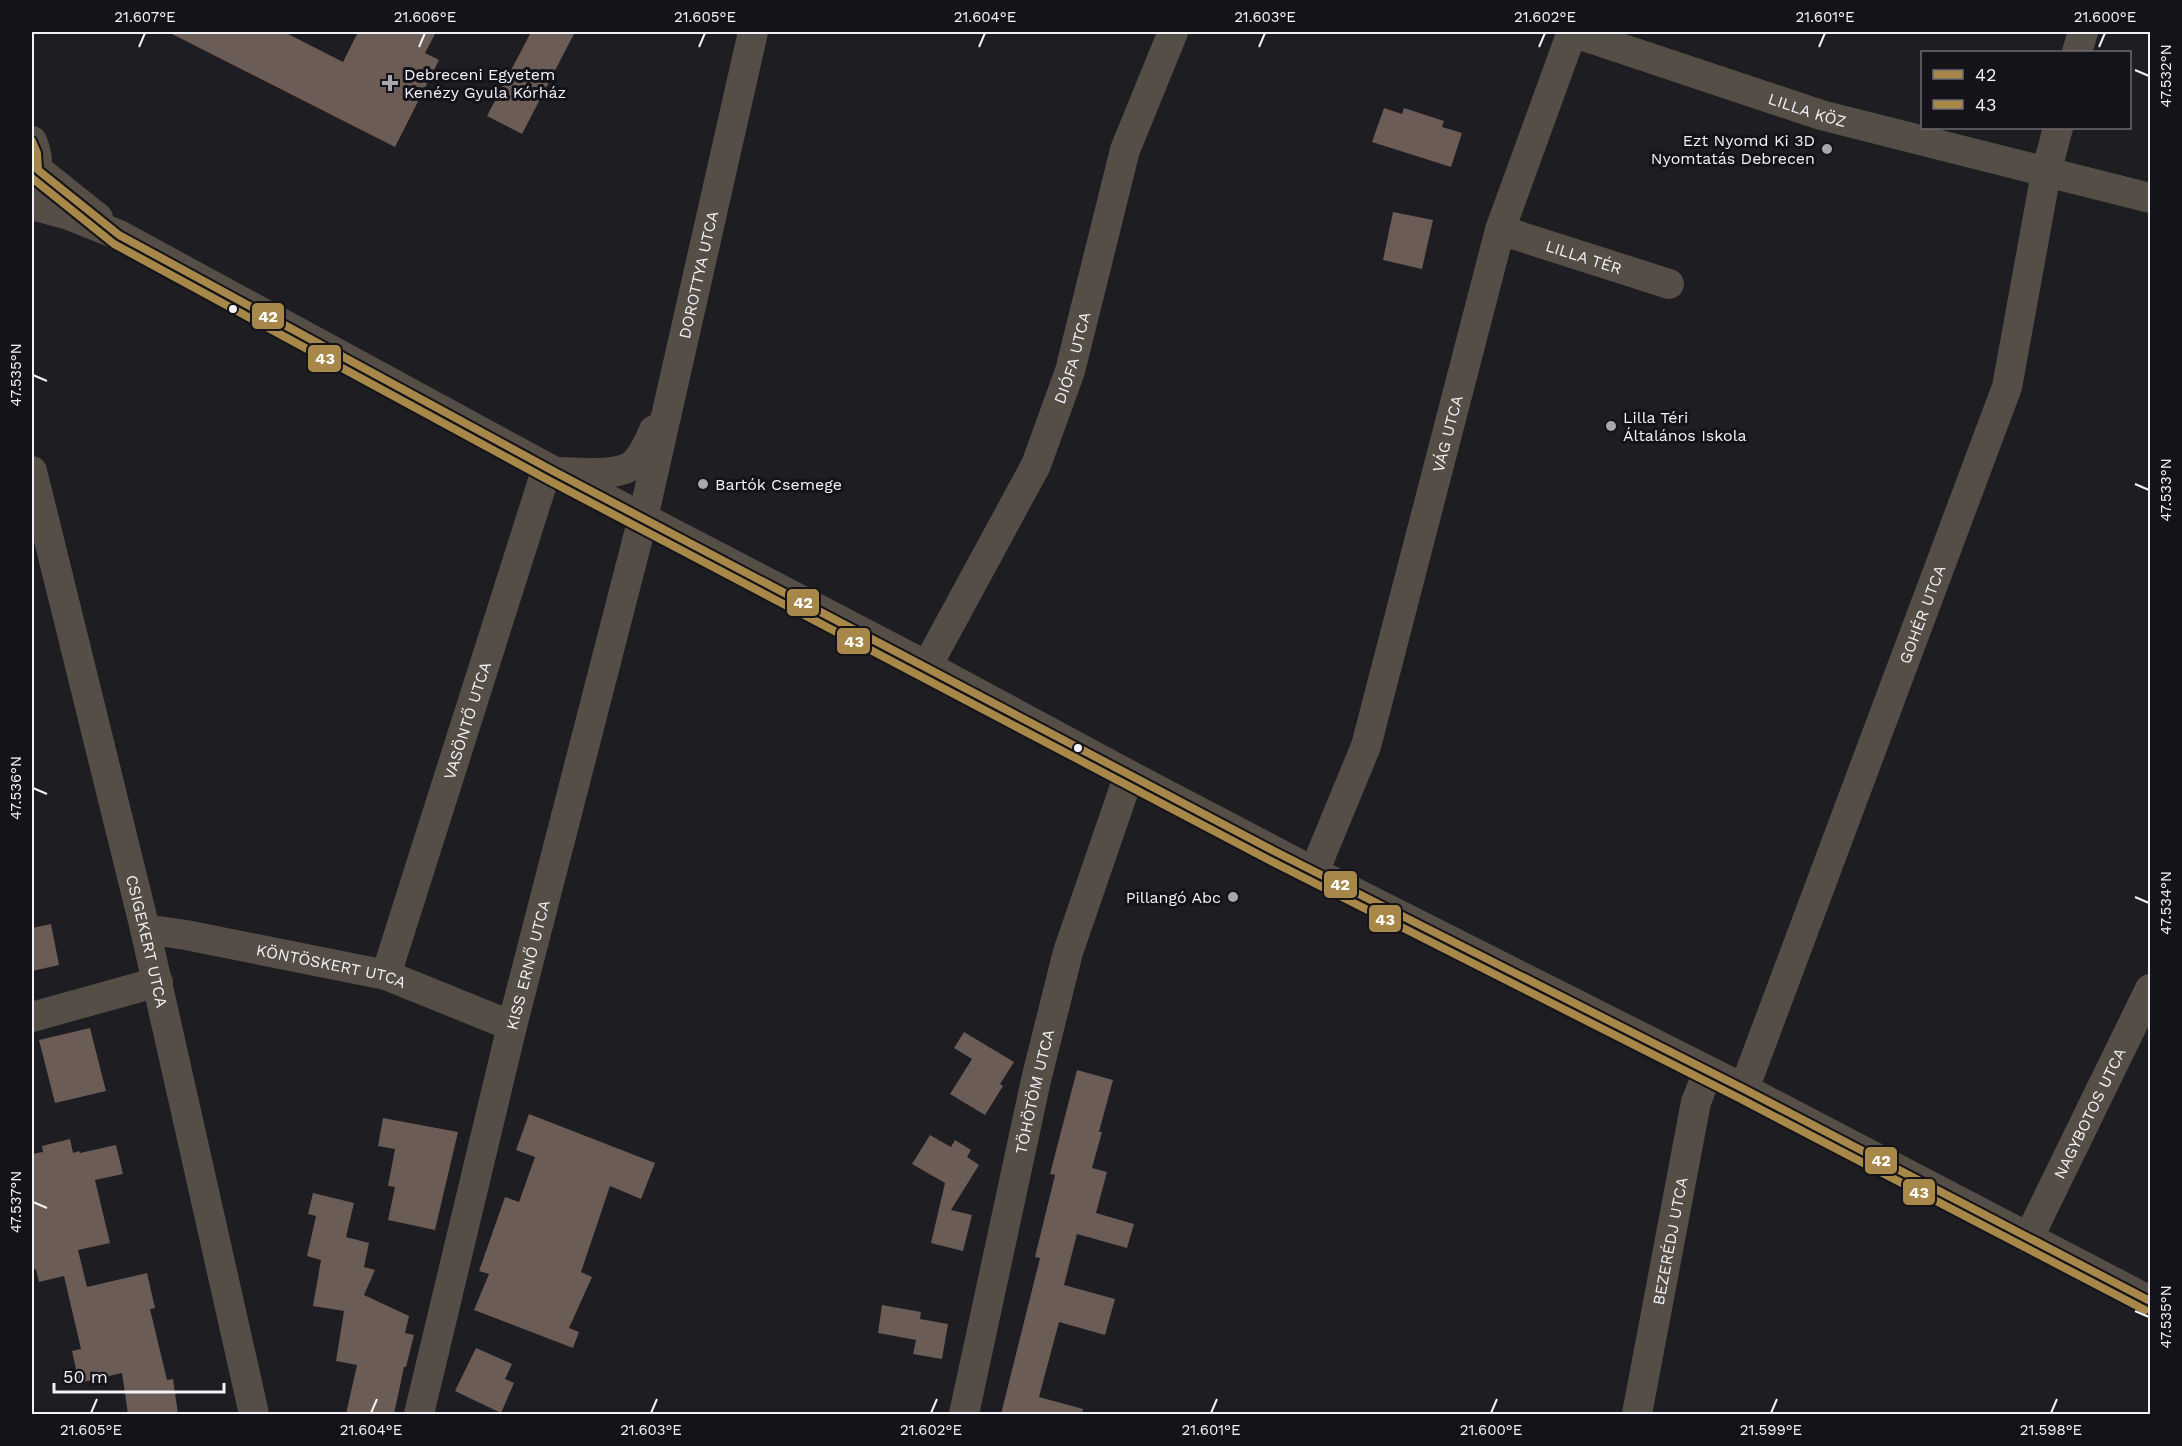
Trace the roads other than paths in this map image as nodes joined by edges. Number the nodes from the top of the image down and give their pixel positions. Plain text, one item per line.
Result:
1 (753, 32) edge
2 (1173, 32) edge
3 (1572, 32) edge
4 (2083, 32) edge
5 (2077, 51) edge
6 (2058, 129) edge
7 (32, 141) edge
8 (2046, 173) junction
9 (35, 182) edge
10 (2151, 198) edge
11 (32, 205) edge
12 (1500, 230) junction
13 (119, 235) junction
14 (1669, 284) dead end
15 (670, 392) junction
16 (551, 470) junction
17 (32, 471) edge
18 (643, 518) junction
19 (927, 666) junction
20 (1129, 775) junction
21 (1314, 872) junction
22 (145, 929) junction
23 (386, 975) junction
24 (158, 982) junction
25 (2151, 988) edge
26 (32, 1017) edge
27 (512, 1026) junction
28 (1707, 1072) junction
29 (1744, 1089) junction
30 (2028, 1239) junction
31 (2151, 1301) edge
32 (254, 1414) edge
33 (419, 1414) edge
34 (964, 1414) edge
35 (1637, 1414) edge

1 - 15 street, DOROTTYA UTCA
2 - 19 street, DIÓFA UTCA
3 - 8 street, LILLA KÖZ
3 - 12 street, VÁG UTCA
4 - 5 street
6 - 8 street, GOHÉR UTCA
7 - 9 street
8 - 10 street, LILLA KÖZ
8 - 29 street, GOHÉR UTCA
9 - 13 street
11 - 13 street
12 - 14 street, LILLA TÉR
12 - 21 street, VÁG UTCA
13 - 16 street
15 - 16 street
15 - 18 street, DOROTTYA UTCA
16 - 18 street
16 - 23 street, VASÖNTŐ UTCA
17 - 22 street, CSIGEKERT UTCA
18 - 19 street
18 - 27 street, KISS ERNŐ UTCA
19 - 20 street
20 - 21 street
20 - 34 street, TÖHÖTÖM UTCA
21 - 28 street
22 - 23 street, KÖNTÖSKERT UTCA
22 - 24 street, CSIGEKERT UTCA
23 - 27 street, KÖNTÖSKERT UTCA
24 - 26 street
24 - 32 street, CSIGEKERT UTCA
25 - 30 street, NAGYBOTOS UTCA
27 - 33 street, KISS ERNŐ UTCA
28 - 29 street
28 - 35 street, BEZERÉDJ UTCA
29 - 30 street
30 - 31 street

